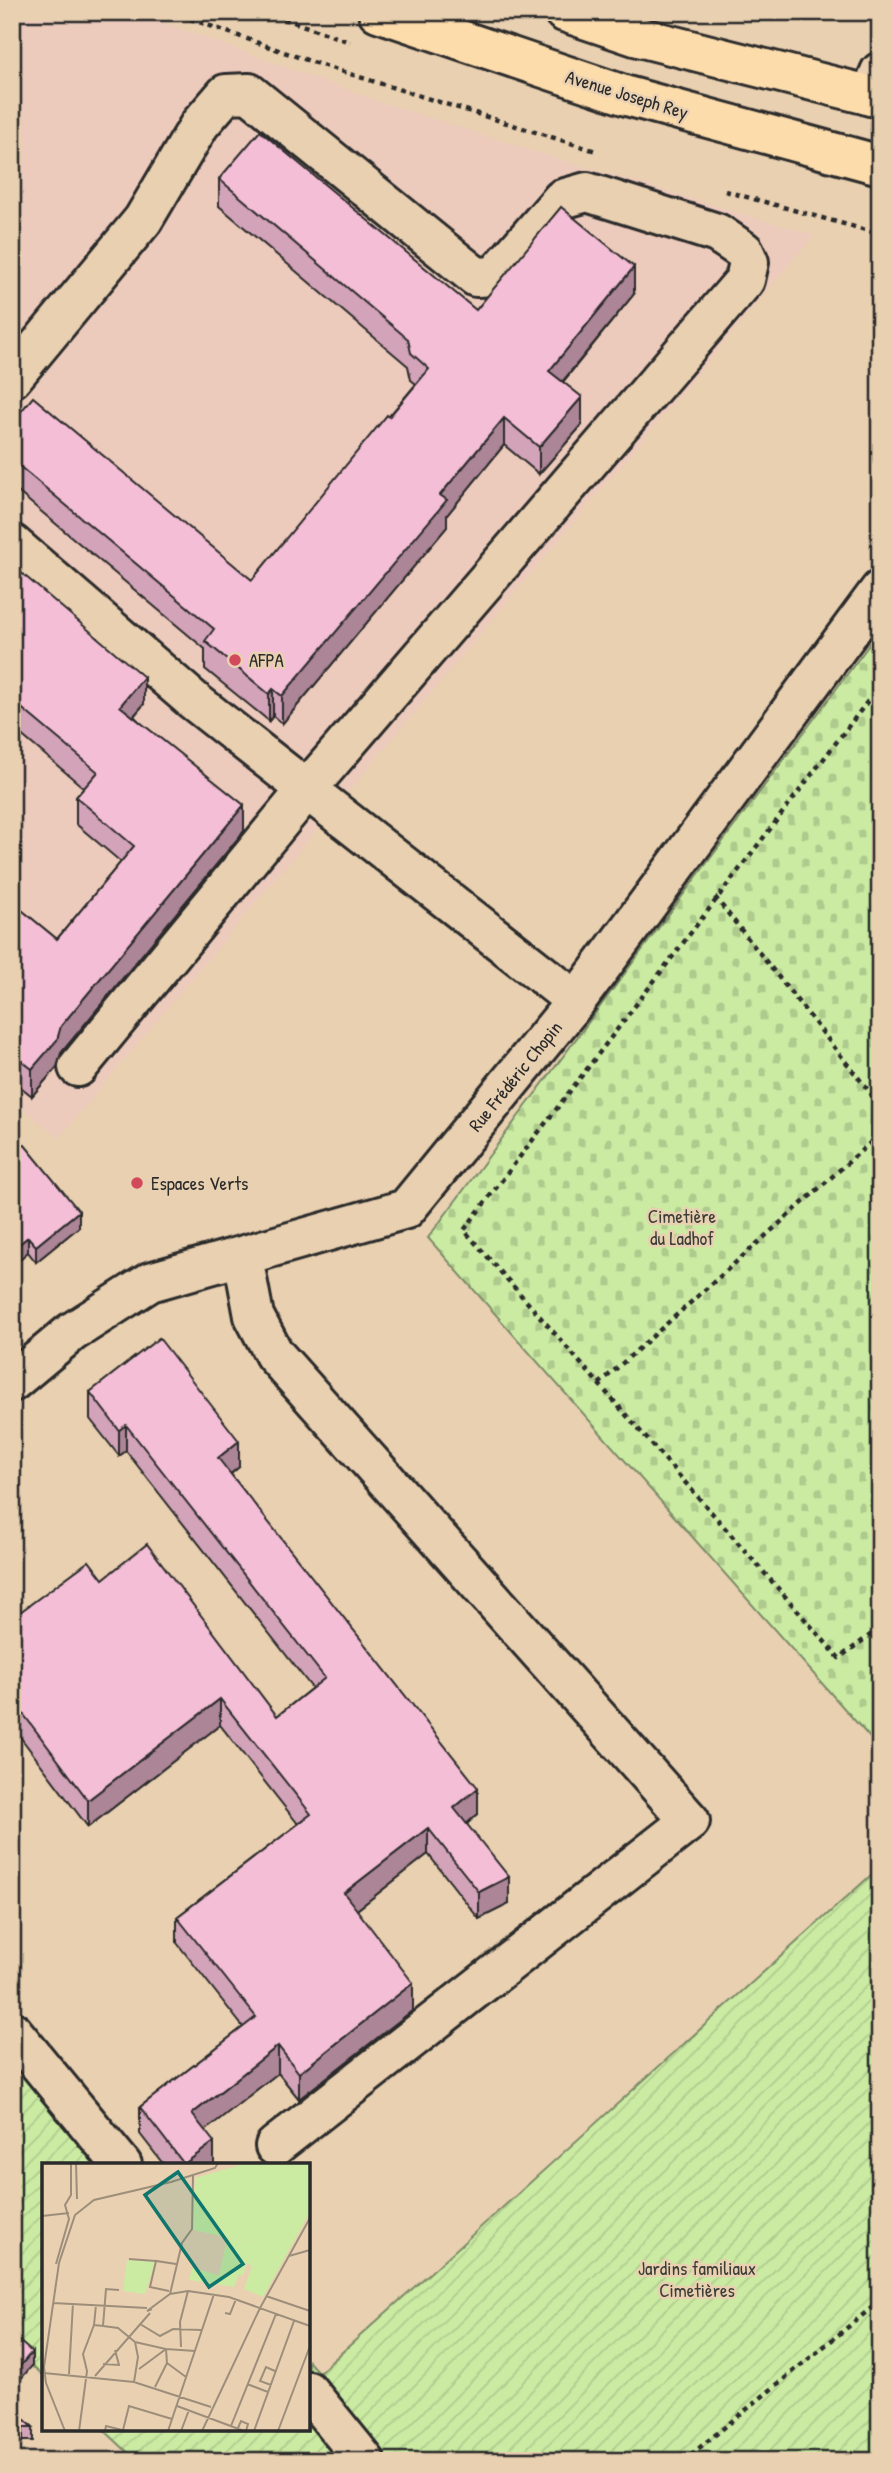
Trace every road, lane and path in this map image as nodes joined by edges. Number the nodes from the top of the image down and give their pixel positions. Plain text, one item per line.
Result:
1 (171, 12) edge
2 (378, 12) edge
3 (564, 12) edge
4 (876, 89) edge
5 (601, 153) dead end
6 (880, 164) edge
7 (719, 189) dead end
8 (880, 234) edge
9 (12, 378) edge
10 (12, 544) edge
11 (880, 590) edge
12 (880, 685) edge
13 (308, 788) junction
14 (715, 897) junction
15 (576, 1001) junction
16 (78, 1067) dead end
17 (880, 1105) edge
18 (880, 1134) edge
19 (243, 1258) junction
20 (12, 1381) edge
21 (599, 1384) junction
22 (880, 1628) edge
23 (12, 2031) edge
24 (275, 2146) dead end
25 (120, 2163) edge
26 (880, 2301) edge
27 (310, 2393) edge
28 (365, 2461) edge
29 (684, 2461) edge

1 - 5 path
2 - 6 main road, Avenue Joseph Rey
3 - 4 main road
7 - 8 path
9 - 13 street
10 - 13 street
11 - 15 street, Rue Frédéric Chopin
12 - 14 path
13 - 15 street
13 - 16 street
14 - 17 path
14 - 21 path
15 - 19 street, Rue Frédéric Chopin
18 - 21 path
19 - 20 street, Rue Frédéric Chopin
19 - 24 street
21 - 22 path
23 - 25 street
26 - 29 path
27 - 28 street

